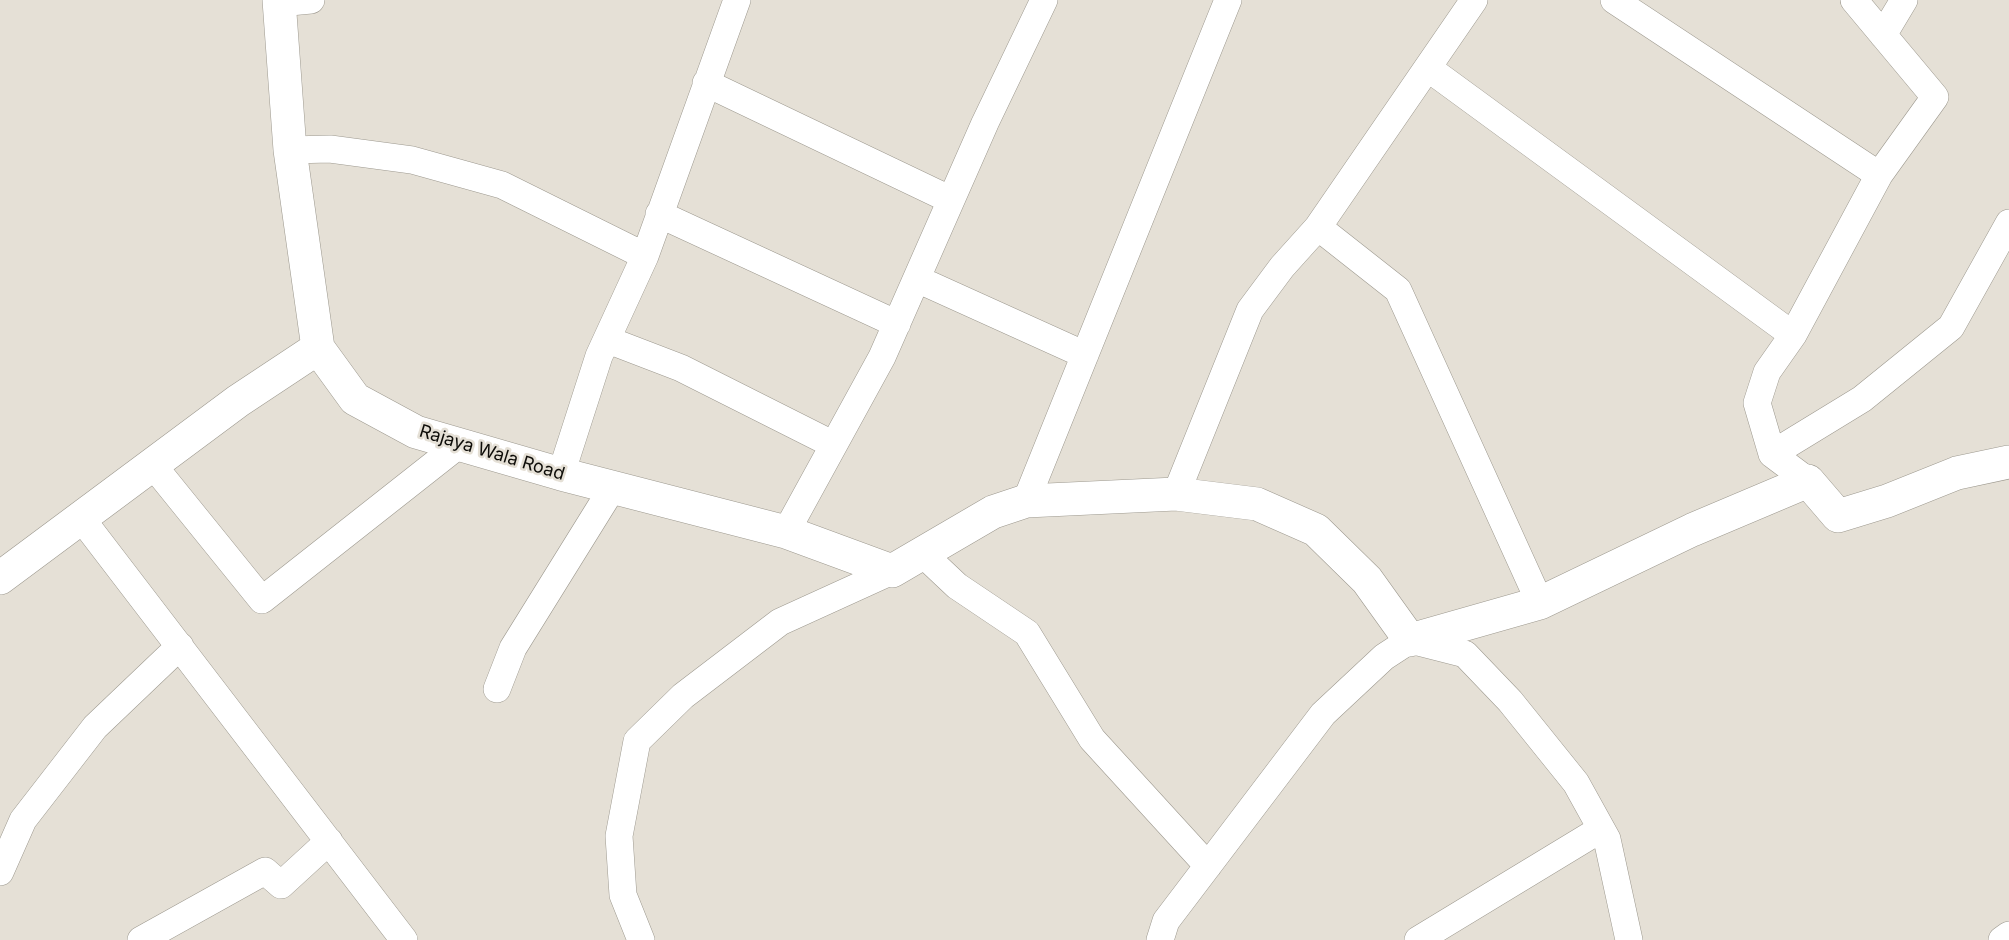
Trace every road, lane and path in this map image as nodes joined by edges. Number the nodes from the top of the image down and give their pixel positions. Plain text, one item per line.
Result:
1 (737, 0) edge
2 (1044, 0) edge
3 (1228, 0) edge
4 (1474, 0) edge
5 (1614, 0) edge
6 (1854, 0) edge
7 (1904, 0) edge
8 (290, 1) edge
9 (1883, 35) junction
10 (1428, 68) junction
11 (706, 82) junction
12 (290, 150) junction
13 (1879, 175) junction
14 (951, 200) junction
15 (659, 214) junction
16 (2009, 223) edge
17 (1318, 227) junction
18 (645, 256) junction
19 (917, 279) junction
20 (897, 324) junction
21 (1793, 335) junction
22 (608, 340) junction
23 (318, 348) junction
24 (1085, 355) junction
25 (460, 444) junction
26 (832, 444) junction
27 (1772, 454) junction
28 (2009, 462) edge
29 (152, 464) junction
30 (561, 474) junction
31 (1808, 481) junction
32 (613, 487) junction
33 (1176, 494) junction
34 (1026, 501) junction
35 (81, 518) junction
36 (786, 532) junction
37 (922, 553) junction
38 (892, 571) junction
39 (0, 578) edge
40 (1540, 603) junction
41 (1410, 640) junction
42 (180, 646) junction
43 (497, 688) dead end
44 (1601, 829) junction
45 (329, 841) junction
46 (1208, 866) junction
47 (0, 872) edge
48 (2009, 935) edge
49 (141, 940) edge
50 (404, 940) edge
51 (641, 940) edge
52 (1160, 940) edge
53 (1418, 940) edge
54 (1629, 940) edge
55 (2002, 940) edge

1 - 11 street
2 - 14 street
3 - 24 street
4 - 10 street
5 - 13 street
6 - 9 street
7 - 9 street
8 - 12 street, Rajaya Wala Road
9 - 13 street
10 - 17 street
10 - 21 street
11 - 14 street
11 - 15 street
12 - 18 street
12 - 23 street, Rajaya Wala Road
13 - 21 street
14 - 19 street
15 - 18 street
15 - 20 street
16 - 27 street
17 - 33 street
17 - 40 street
18 - 22 street
19 - 20 street
19 - 24 street
20 - 26 street
21 - 27 street
22 - 26 street
22 - 30 street
23 - 25 street, Rajaya Wala Road
23 - 29 street
24 - 34 street
25 - 29 street
25 - 30 street, Rajaya Wala Road
26 - 36 street
27 - 31 street
28 - 31 street
29 - 35 street
30 - 32 street, Rajaya Wala Road
31 - 40 street
32 - 36 street, Rajaya Wala Road
32 - 43 street
33 - 34 street
33 - 41 street
34 - 37 street
35 - 39 street
35 - 42 street
36 - 38 street, Rajaya Wala Road
37 - 38 street
37 - 46 street
38 - 51 street
40 - 41 street
41 - 44 street
41 - 46 street
42 - 45 street
42 - 47 street
44 - 53 street
44 - 54 street
45 - 49 street
45 - 50 street
46 - 52 street
48 - 55 street

